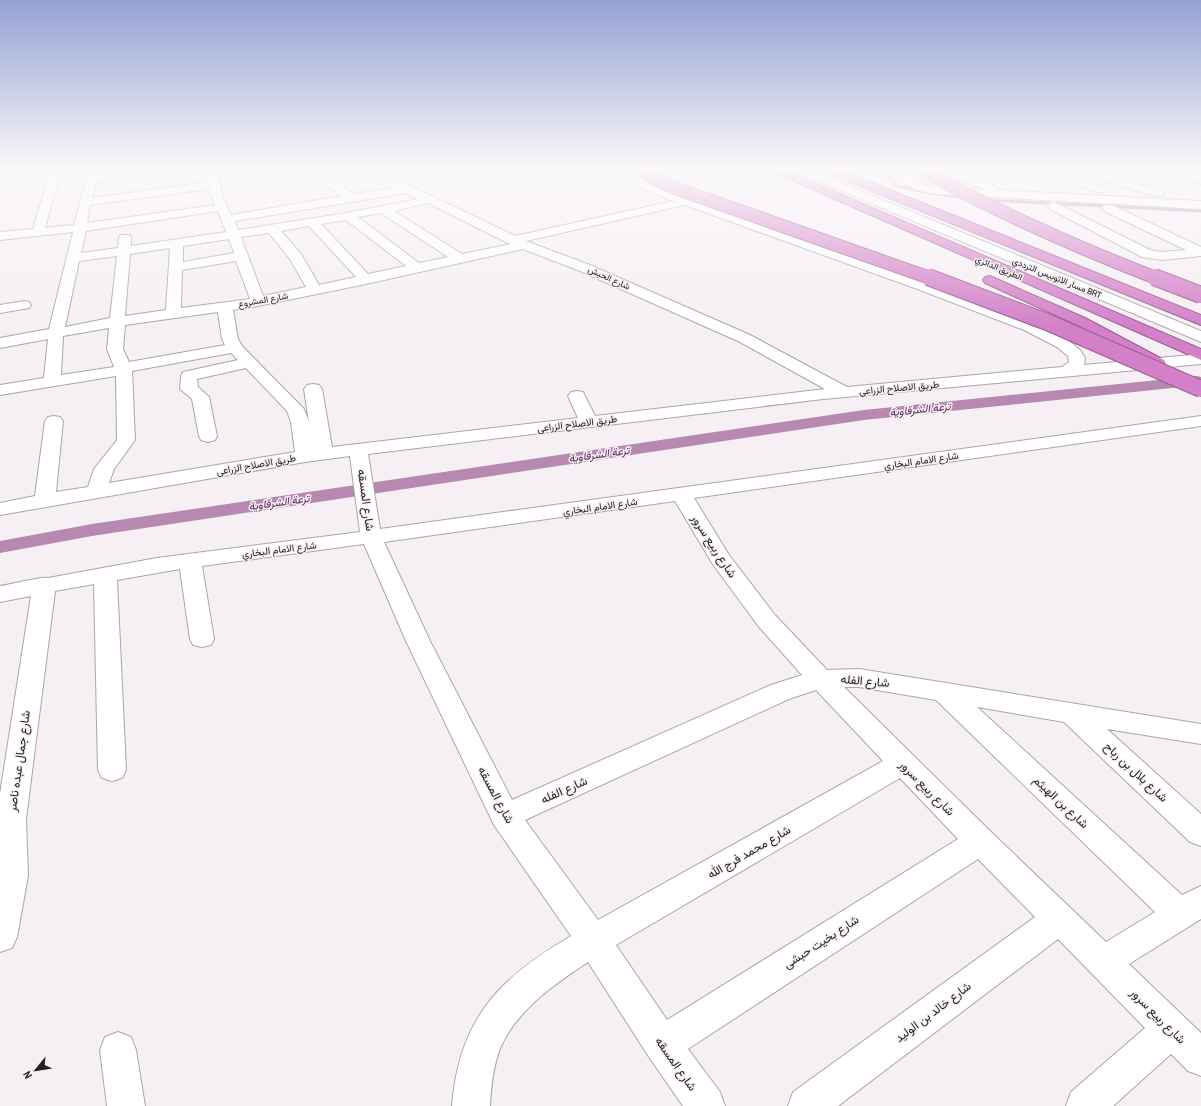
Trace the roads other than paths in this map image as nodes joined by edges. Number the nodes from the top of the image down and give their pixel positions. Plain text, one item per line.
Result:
1 (312, 222) edge
2 (41, 223) edge
3 (62, 223) edge
4 (81, 223) edge
5 (228, 223) edge
6 (308, 223) edge
7 (358, 223) edge
8 (404, 223) edge
9 (476, 223) edge
10 (597, 223) edge
11 (746, 223) edge
12 (775, 223) edge
13 (868, 223) edge
14 (892, 223) edge
15 (927, 223) edge
16 (959, 223) edge
17 (993, 223) edge
18 (1023, 223) edge
19 (1086, 223) edge
20 (1139, 223) edge
21 (272, 229) junction
22 (38, 232) junction
23 (233, 235) junction
24 (0, 236) edge
25 (112, 238) dead end
26 (91, 241) dead end
27 (518, 242) junction
28 (77, 243) junction
29 (177, 243) junction
30 (917, 247) dead end
31 (124, 251) junction
32 (1201, 252) edge
33 (240, 256) junction
34 (74, 258) junction
35 (460, 259) junction
36 (176, 267) junction
37 (417, 268) junction
38 (980, 276) dead end
39 (366, 280) junction
40 (315, 290) junction
41 (1201, 295) edge
42 (258, 302) junction
43 (1201, 302) edge
44 (24, 305) dead end
45 (0, 309) edge
46 (221, 318) junction
47 (1201, 320) edge
48 (116, 322) junction
49 (168, 324) junction
50 (56, 332) junction
51 (1201, 337) edge
52 (0, 343) edge
53 (235, 348) junction
54 (1201, 355) edge
55 (1201, 359) edge
56 (248, 362) junction
57 (1158, 363) junction
58 (123, 369) junction
59 (1062, 373) junction
60 (52, 382) junction
61 (313, 388) dead end
62 (1201, 389) edge
63 (0, 390) edge
64 (844, 392) junction
65 (577, 396) dead end
66 (54, 421) dead end
67 (1201, 421) edge
68 (589, 422) junction
69 (208, 436) dead end
70 (324, 453) junction
71 (305, 456) junction
72 (359, 458) junction
73 (97, 491) junction
74 (682, 495) junction
75 (44, 501) junction
76 (0, 509) edge
77 (370, 530) junction
78 (190, 561) junction
79 (105, 574) junction
80 (44, 584) junction
81 (0, 594) edge
82 (202, 639) dead end
83 (820, 679) junction
84 (943, 691) junction
85 (1071, 712) junction
86 (1197, 736) edge
87 (903, 763) junction
88 (112, 770) dead end
89 (505, 816) junction
90 (1201, 833) edge
91 (980, 841) junction
92 (1191, 907) edge
93 (1059, 919) junction
94 (0, 937) edge
95 (594, 941) junction
96 (1103, 962) junction
97 (1171, 1029) junction
98 (662, 1044) junction
99 (118, 1050) dead end
100 (1201, 1058) edge
101 (126, 1106) edge
102 (471, 1106) edge
103 (706, 1106) edge
104 (806, 1106) edge
105 (1085, 1106) edge

1 - 39 street
2 - 22 street
3 - 22 street
4 - 28 street
5 - 23 street
6 - 21 street
7 - 37 street
8 - 35 street
9 - 27 street, شارع الحبش
10 - 27 street, شارع المشروع
11 - 59 street
12 - 62 highway, bridge
13 - 30 highway
14 - 54 highway, الطريق الدائري
15 - 51 street, مسار الاتوبيس الترددي BRT
16 - 47 highway
17 - 43 highway
18 - 41 highway, bridge
19 - 32 street
20 - 32 street
21 - 23 street
21 - 40 street
22 - 24 street
23 - 29 street
23 - 33 street
25 - 31 street
26 - 28 street
27 - 35 street, شارع المشروع
27 - 64 street, شارع الحبش
28 - 34 street
29 - 31 street
29 - 36 street
31 - 34 street
31 - 48 street
33 - 36 street
33 - 42 street
34 - 50 street
35 - 37 street, شارع المشروع
36 - 49 street
37 - 39 street, شارع المشروع
38 - 57 highway
39 - 40 street, شارع المشروع
40 - 42 street, شارع المشروع
42 - 46 street, شارع المشروع
44 - 45 street
46 - 49 street, شارع المشروع
46 - 53 street
48 - 49 street, شارع المشروع
48 - 50 street, شارع المشروع
48 - 58 street
50 - 52 street, شارع المشروع
50 - 60 street
53 - 56 street
53 - 58 street
55 - 57 street, طريق الاصلاح الزراعى
56 - 69 street
56 - 71 street
57 - 59 street, طريق الاصلاح الزراعى
58 - 60 street
58 - 73 street
59 - 64 street, طريق الاصلاح الزراعى
60 - 63 street
61 - 70 street
64 - 68 street, طريق الاصلاح الزراعى
65 - 68 street
66 - 75 street
67 - 74 street, شارع الامام البخاري
68 - 72 street, طريق الاصلاح الزراعى
70 - 71 street, طريق الاصلاح الزراعى
70 - 72 street, طريق الاصلاح الزراعى
71 - 73 street, طريق الاصلاح الزراعى
72 - 77 street, شارع المسقه
73 - 75 street, طريق الاصلاح الزراعى
74 - 77 street, شارع الامام البخاري
74 - 83 street, شارع ربيع سرور
75 - 76 street, طريق الاصلاح الزراعى
77 - 78 street, شارع الامام البخاري
77 - 89 street, شارع المسقه
78 - 79 street, شارع الامام البخاري
78 - 82 street
79 - 80 street, شارع الامام البخاري
79 - 88 street
80 - 81 street, شارع الامام البخاري
80 - 94 street, شارع جمال عبده ناصر
83 - 84 street, شارع الفله
83 - 87 street, شارع ربيع سرور
83 - 89 street, شارع الفله
84 - 85 street, شارع الفله
84 - 92 street, شارع بن الهيثم
85 - 86 street, شارع الفله
85 - 90 street, شارع بلال بن رباح
87 - 91 street, شارع ربيع سرور
87 - 95 street, شارع محمد فرج الله
89 - 95 street, شارع المسقه
91 - 93 street, شارع ربيع سرور
91 - 98 street, شارع بخيت حبشى
92 - 96 street
93 - 96 street, شارع ربيع سرور
93 - 104 street, شارع خالد بن الوليد
95 - 98 street, شارع المسقه
95 - 102 street, شارع محمد فرج الله
96 - 97 street, شارع ربيع سرور
97 - 100 street, شارع ربيع سرور
97 - 105 street
98 - 103 street, شارع المسقه
99 - 101 street

